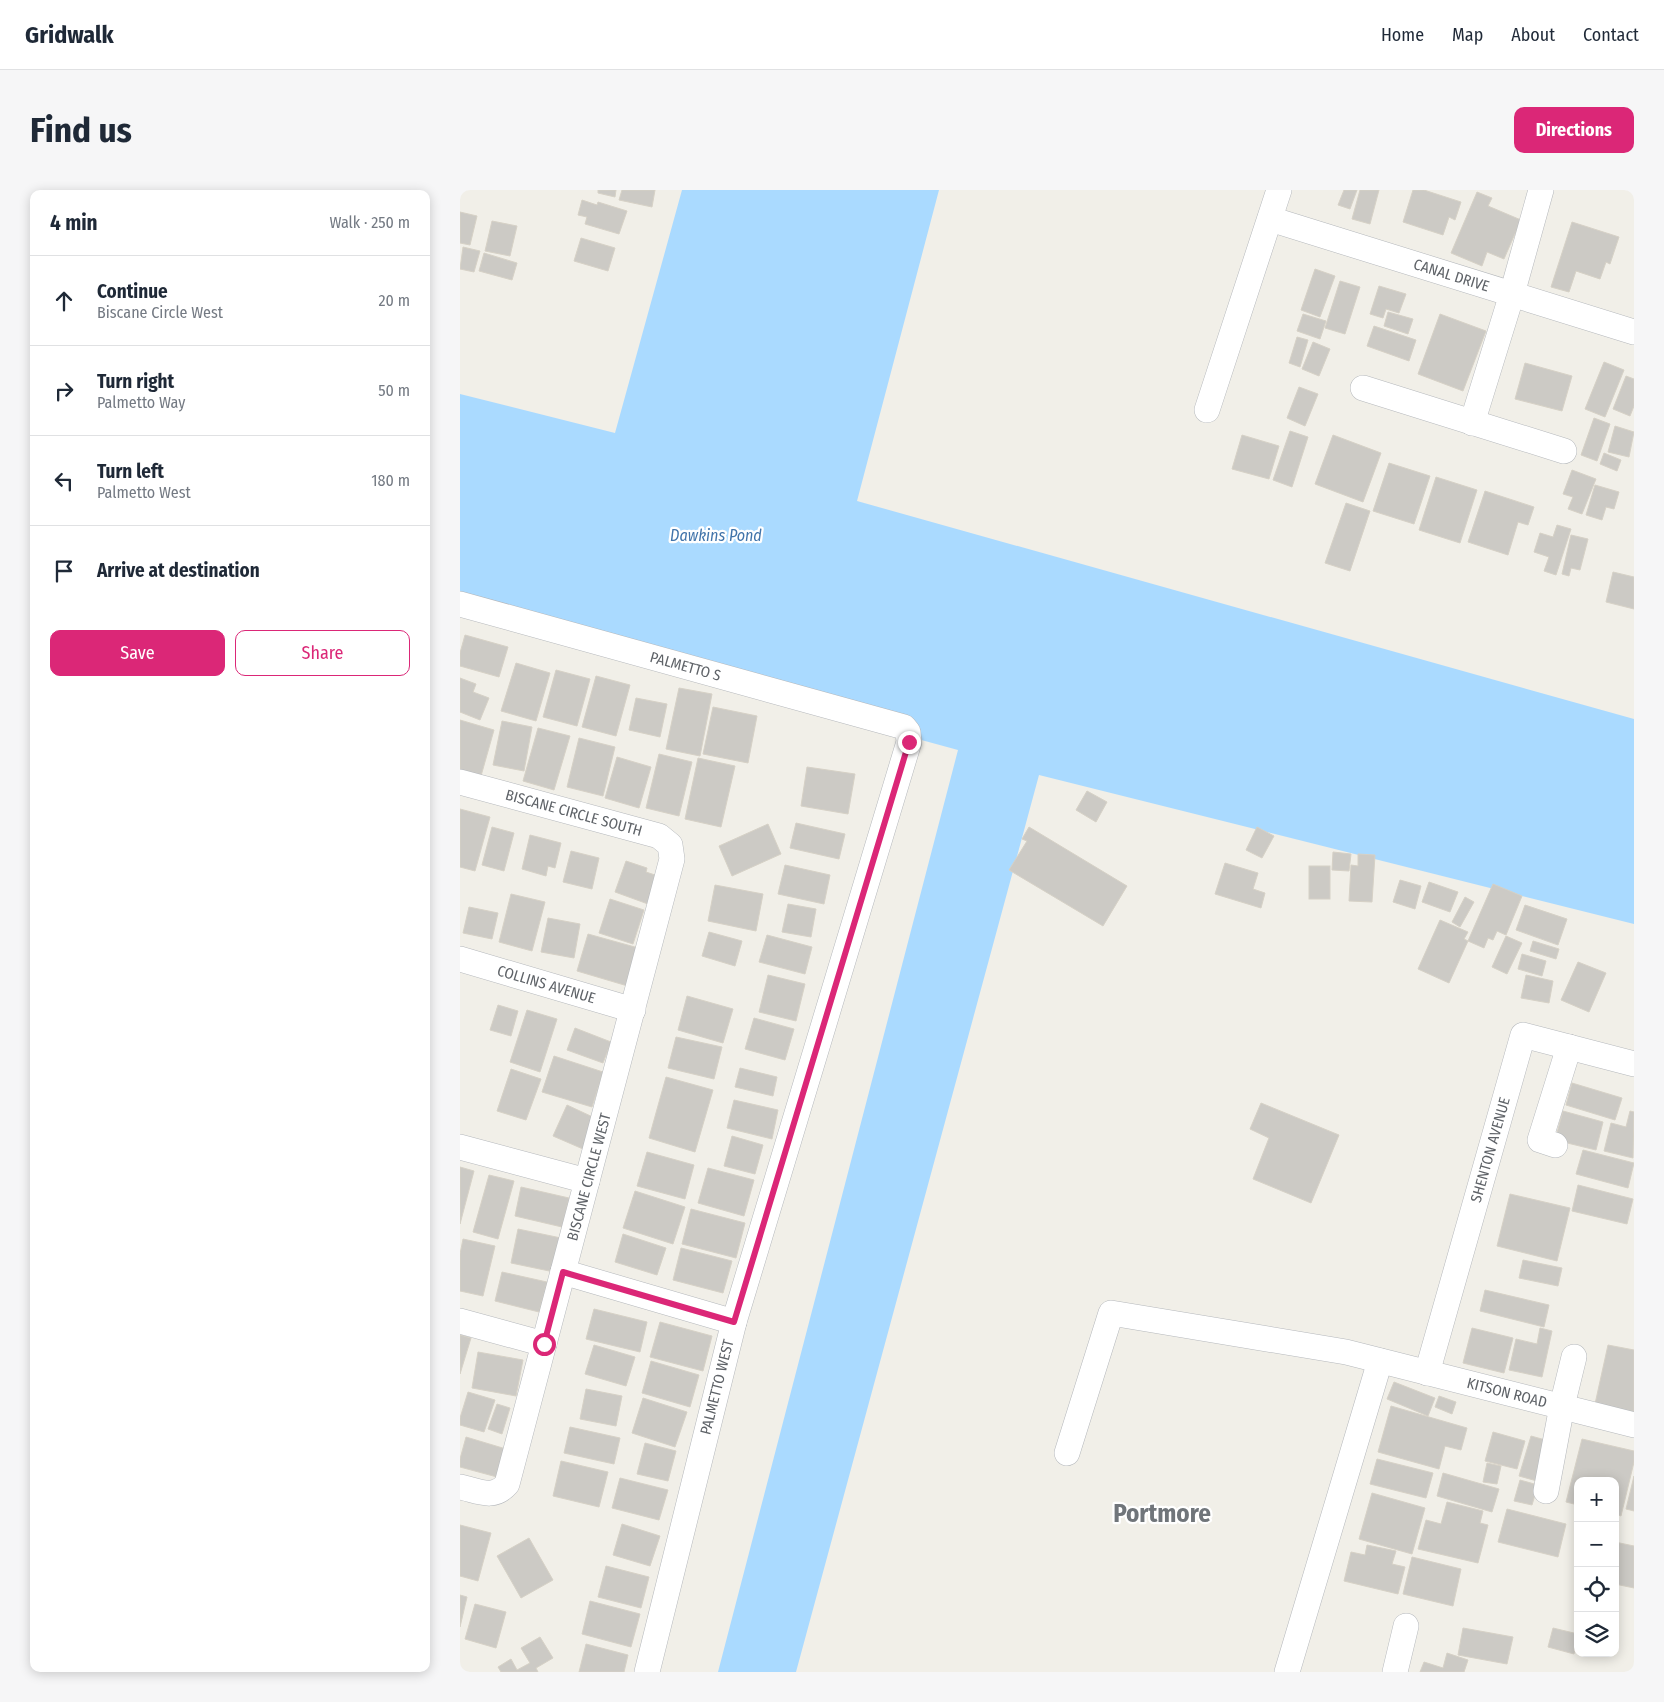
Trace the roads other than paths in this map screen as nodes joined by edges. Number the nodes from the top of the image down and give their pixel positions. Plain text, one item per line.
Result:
1 (1280, 190) edge
2 (1542, 190) edge
3 (1270, 219) junction
4 (1512, 294) junction
5 (1634, 332) edge
6 (1363, 388) dead end
7 (1206, 410) dead end
8 (1472, 423) junction
9 (1564, 450) dead end
10 (460, 604) edge
11 (908, 732) joint
12 (460, 782) edge
13 (672, 859) joint
14 (460, 959) edge
15 (633, 1010) junction
16 (1569, 1047) junction
17 (1634, 1064) edge
18 (1555, 1145) dead end
19 (460, 1147) edge
20 (587, 1182) junction
21 (563, 1272) junction
22 (460, 1321) edge
23 (734, 1322) junction
24 (544, 1344) junction
25 (1574, 1357) dead end
26 (1380, 1361) junction
27 (1427, 1373) junction
28 (1562, 1406) junction
29 (1634, 1425) edge
30 (1067, 1453) dead end
31 (460, 1487) edge
32 (1546, 1490) dead end
33 (1406, 1626) dead end
34 (647, 1672) edge
35 (1287, 1672) edge
36 (1395, 1672) edge

1 - 3 street
2 - 4 street
3 - 4 street, CANAL DRIVE
3 - 7 street
4 - 5 street, CANAL DRIVE
4 - 8 street
6 - 8 street
8 - 9 street
10 - 11 street, PALMETTO S
11 - 23 street, PALMETTO WEST
12 - 13 street, BISCANE CIRCLE SOUTH
13 - 15 street, BISCANE CIRCLE WEST
14 - 15 street, COLLINS AVENUE
15 - 20 street, BISCANE CIRCLE WEST
16 - 17 street, SHENTON AVENUE
16 - 18 street
16 - 27 street, SHENTON AVENUE
19 - 20 street
20 - 21 street, BISCANE CIRCLE WEST
21 - 23 street
21 - 24 street, BISCANE CIRCLE WEST
22 - 24 street
23 - 34 street, PALMETTO WEST
24 - 31 street, BISCANE CIRCLE WEST
25 - 28 street
26 - 27 street, KITSON ROAD
26 - 30 street, KITSON ROAD
26 - 35 street
27 - 28 street, KITSON ROAD
28 - 29 street, KITSON ROAD
28 - 32 street
33 - 36 street

